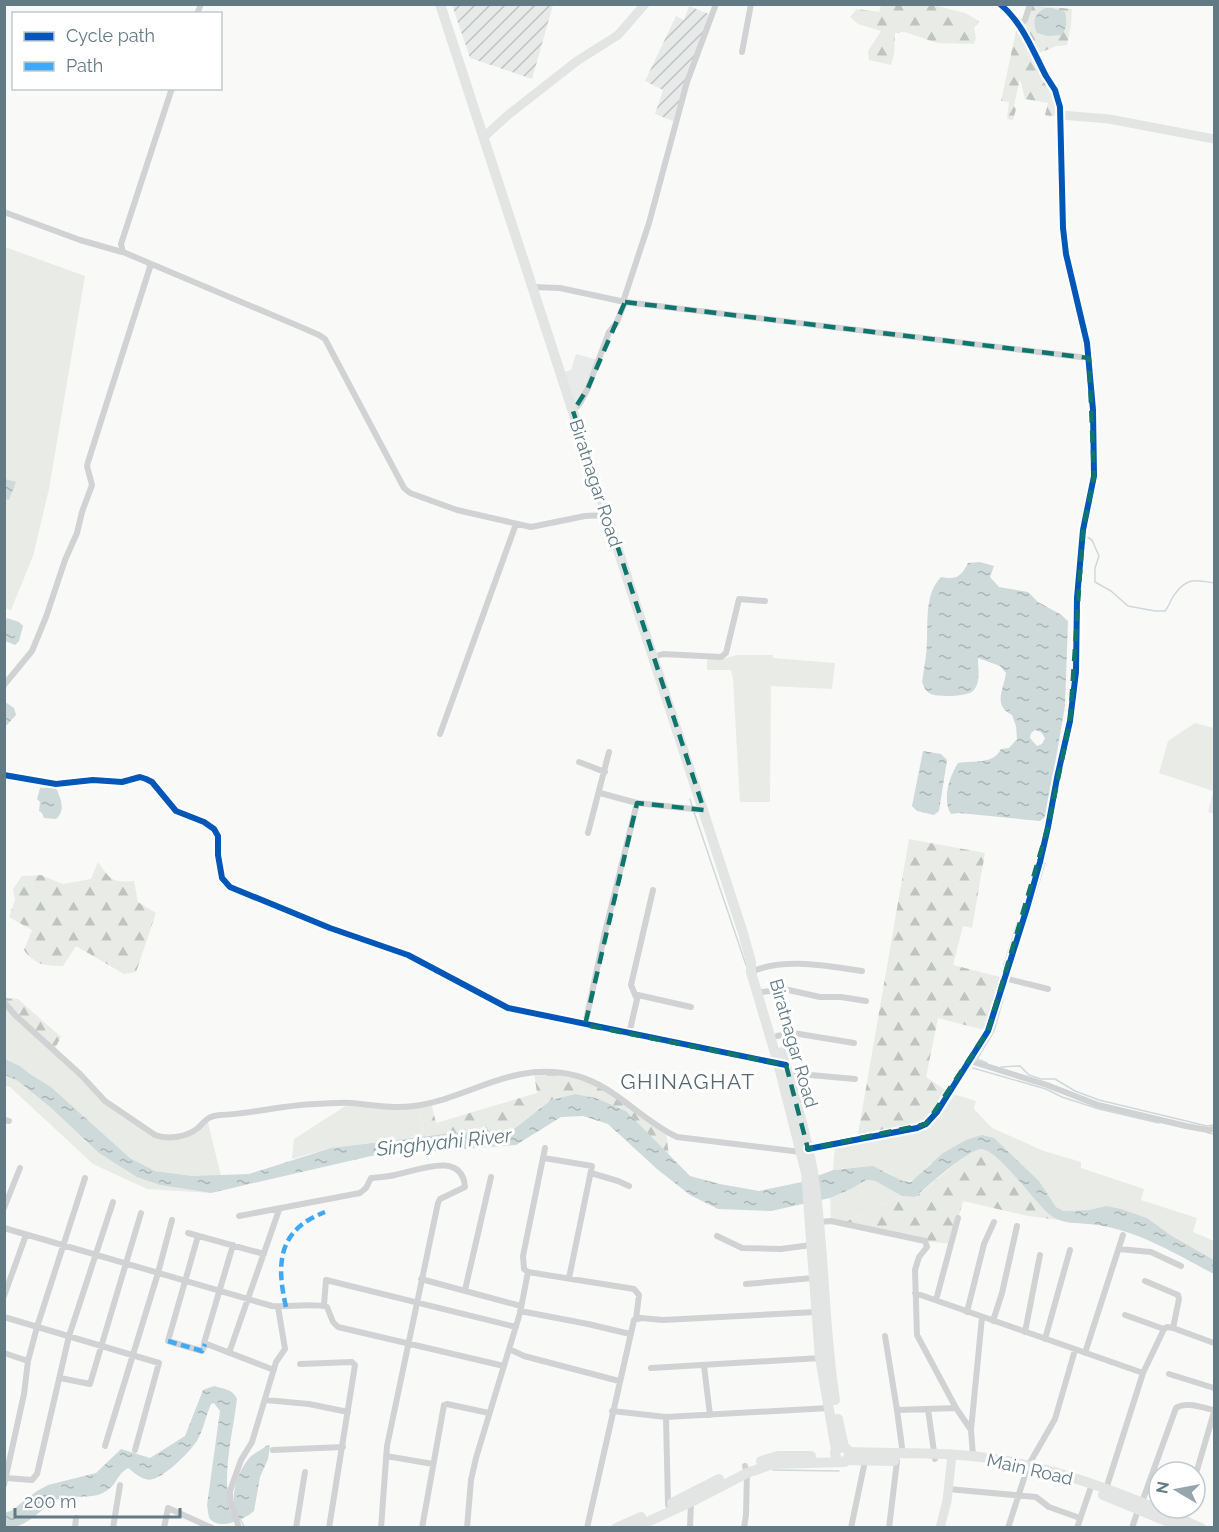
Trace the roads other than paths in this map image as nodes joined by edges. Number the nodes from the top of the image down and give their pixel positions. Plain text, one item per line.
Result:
1 (440, 4) edge
2 (645, 4) edge
3 (716, 4) edge
4 (751, 4) edge
5 (1000, 4) edge
6 (1030, 4) edge
7 (1019, 25) junction
8 (742, 52) dead end
9 (171, 90) edge
10 (1061, 115) junction
11 (485, 136) junction
12 (1215, 140) edge
13 (4, 212) edge
14 (123, 252) junction
15 (149, 263) junction
16 (533, 287) junction
17 (625, 302) junction
18 (1089, 358) junction
19 (573, 411) junction
20 (606, 515) junction
21 (516, 524) junction
22 (765, 601) dead end
23 (653, 657) junction
24 (4, 685) edge
25 (440, 734) dead end
26 (609, 752) dead end
27 (579, 762) dead end
28 (605, 772) junction
29 (4, 775) edge
30 (600, 793) junction
31 (637, 803) junction
32 (704, 810) junction
33 (588, 833) dead end
34 (653, 890) dead end
35 (753, 967) junction
36 (862, 971) dead end
37 (1004, 978) junction
38 (1048, 989) dead end
39 (762, 992) junction
40 (636, 997) junction
41 (866, 1001) dead end
42 (4, 1002) edge
43 (691, 1007) dead end
44 (585, 1025) junction
45 (629, 1034) junction
46 (777, 1036) junction
47 (854, 1044) dead end
48 (970, 1061) junction
49 (784, 1067) junction
50 (855, 1079) dead end
51 (1215, 1129) edge
52 (544, 1148) dead end
53 (804, 1151) junction
54 (544, 1158) junction
55 (20, 1168) dead end
56 (591, 1173) junction
57 (491, 1177) dead end
58 (85, 1178) dead end
59 (629, 1186) dead end
60 (113, 1202) dead end
61 (4, 1208) edge
62 (814, 1209) junction
63 (279, 1210) junction
64 (141, 1213) dead end
65 (239, 1216) dead end
66 (958, 1218) dead end
67 (172, 1220) dead end
68 (819, 1222) junction
69 (994, 1222) dead end
70 (1017, 1226) dead end
71 (4, 1228) edge
72 (188, 1233) dead end
73 (26, 1235) junction
74 (1123, 1235) dead end
75 (198, 1236) junction
76 (717, 1236) dead end
77 (233, 1245) junction
78 (811, 1245) junction
79 (64, 1246) junction
80 (1119, 1249) junction
81 (1070, 1250) dead end
82 (264, 1254) junction
83 (95, 1255) junction
84 (1040, 1255) dead end
85 (124, 1263) junction
86 (1181, 1266) dead end
87 (528, 1272) junction
88 (158, 1273) junction
89 (568, 1278) junction
90 (813, 1278) junction
91 (421, 1279) junction
92 (186, 1281) junction
93 (1145, 1281) dead end
94 (746, 1284) dead end
95 (465, 1290) junction
96 (219, 1291) junction
97 (915, 1293) junction
98 (4, 1296) edge
99 (248, 1300) junction
100 (936, 1300) junction
101 (416, 1301) junction
102 (324, 1305) junction
103 (278, 1307) junction
104 (521, 1308) junction
105 (816, 1312) junction
106 (968, 1312) junction
107 (1125, 1315) dead end
108 (4, 1317) edge
109 (982, 1317) junction
110 (636, 1319) junction
111 (993, 1321) junction
112 (37, 1327) junction
113 (516, 1327) junction
114 (1173, 1328) junction
115 (1164, 1329) junction
116 (1025, 1332) junction
117 (630, 1334) junction
118 (69, 1336) junction
119 (885, 1336) dead end
120 (1045, 1339) junction
121 (408, 1343) junction
122 (1215, 1343) edge
123 (205, 1344) junction
124 (100, 1346) junction
125 (509, 1348) junction
126 (1075, 1350) junction
127 (4, 1353) edge
128 (229, 1353) junction
129 (1085, 1353) junction
130 (132, 1355) junction
131 (820, 1358) junction
132 (28, 1361) junction
133 (300, 1364) dead end
134 (504, 1366) junction
135 (704, 1366) junction
136 (651, 1368) dead end
137 (274, 1370) junction
138 (1143, 1373) junction
139 (1169, 1374) dead end
140 (60, 1378) junction
141 (619, 1381) junction
142 (1214, 1388) edge
143 (265, 1400) junction
144 (829, 1408) junction
145 (956, 1408) junction
146 (928, 1409) junction
147 (897, 1410) junction
148 (612, 1411) junction
149 (1215, 1411) edge
150 (348, 1412) junction
151 (489, 1413) junction
152 (710, 1415) junction
153 (666, 1418) junction
154 (971, 1430) junction
155 (105, 1446) dead end
156 (343, 1446) junction
157 (135, 1450) dead end
158 (273, 1450) dead end
159 (386, 1455) junction
160 (842, 1455) junction
161 (973, 1456) junction
162 (935, 1457) junction
163 (952, 1457) junction
164 (900, 1458) junction
165 (1200, 1460) edge
166 (865, 1461) junction
167 (433, 1464) junction
168 (1027, 1468) junction
169 (746, 1470) junction
170 (305, 1472) dead end
171 (5, 1481) edge
172 (120, 1485) dead end
173 (1091, 1487) junction
174 (948, 1489) junction
175 (1106, 1489) junction
176 (1018, 1496) junction
177 (691, 1502) junction
178 (668, 1505) junction
179 (1140, 1506) junction
180 (76, 1518) dead end
181 (1080, 1518) junction
182 (1183, 1523) edge
183 (75, 1527) edge
184 (113, 1527) edge
185 (164, 1527) edge
186 (212, 1527) edge
187 (238, 1527) edge
188 (296, 1527) edge
189 (329, 1527) edge
190 (381, 1527) edge
191 (422, 1527) edge
192 (467, 1527) edge
193 (587, 1527) edge
194 (616, 1527) edge
195 (634, 1527) edge
196 (690, 1527) edge
197 (744, 1527) edge
198 (851, 1527) edge
199 (889, 1527) edge
200 (940, 1527) edge
201 (1008, 1527) edge
202 (1077, 1527) edge
203 (1132, 1527) edge
204 (1201, 1527) edge

1 - 11 main road, Biratnagar Road
2 - 11 street
3 - 17 street
4 - 8 street
5 - 7 street
6 - 7 street
7 - 10 street
9 - 14 street
10 - 12 street
10 - 18 street
11 - 16 main road, Biratnagar Road
13 - 14 street
14 - 15 street
15 - 21 street
15 - 24 street
16 - 17 street
16 - 19 main road, Biratnagar Road
17 - 18 street
17 - 19 street
18 - 37 street
19 - 20 main road, Biratnagar Road
20 - 21 street
20 - 23 main road, Biratnagar Road
21 - 25 street
22 - 23 street
23 - 32 main road, Biratnagar Road
26 - 28 street
27 - 28 street
28 - 30 street
29 - 44 street
30 - 31 street
30 - 33 street
31 - 32 street
31 - 44 street
32 - 35 main road, Biratnagar Road
34 - 40 street
35 - 36 street
35 - 39 main road, Biratnagar Road
35 - 49 main road, Biratnagar Road
37 - 38 street
37 - 48 street
39 - 41 street
39 - 46 main road, Biratnagar Road
40 - 43 street
40 - 45 street
42 - 53 street
44 - 45 street
45 - 49 street
46 - 47 street
46 - 49 main road, Biratnagar Road
48 - 51 street
48 - 53 street
49 - 50 street
49 - 53 main road, Biratnagar Road
52 - 54 street
53 - 62 main road, Biratnagar Road
54 - 56 street
54 - 87 street
55 - 61 street
56 - 59 street
56 - 89 street
57 - 95 street
58 - 79 street
60 - 83 street
62 - 68 main road, Biratnagar Road
62 - 78 main road, Biratnagar Road
63 - 65 street
63 - 82 street
63 - 91 street
64 - 85 street
66 - 100 street
67 - 88 street
68 - 97 street
68 - 160 main road, Biratnagar Road
69 - 106 street
70 - 111 street
71 - 73 street
72 - 75 street
73 - 79 street
73 - 98 street
74 - 80 street
75 - 77 street
75 - 92 street
76 - 78 street
77 - 82 street
77 - 96 street
78 - 90 main road, Biratnagar Road
79 - 83 street
79 - 112 street
80 - 86 street
80 - 129 street
81 - 120 street
82 - 99 street
83 - 85 street
83 - 118 street
84 - 116 street
85 - 88 street
85 - 124 street
87 - 89 street
87 - 104 street
88 - 92 street
88 - 130 street
89 - 110 street
90 - 94 street
90 - 105 main road, Biratnagar Road
91 - 95 street
91 - 101 street
92 - 96 street
92 - 123 street
93 - 114 street
95 - 104 street
96 - 99 street
96 - 123 street
97 - 100 street
97 - 145 street
99 - 103 street
99 - 128 street
100 - 106 street
101 - 102 street
101 - 113 street
101 - 121 street
102 - 103 street
102 - 121 street
103 - 137 street
104 - 113 street
104 - 117 street
105 - 110 street
105 - 131 main road, Biratnagar Road
106 - 109 street
107 - 115 street
108 - 112 street
109 - 111 street
109 - 154 street
110 - 117 street
111 - 116 street
112 - 118 street
112 - 132 street
113 - 125 street
114 - 115 street
114 - 122 street
115 - 138 street
116 - 120 street
117 - 141 street
118 - 124 street
118 - 140 street
119 - 147 street
120 - 126 street
121 - 134 street
121 - 159 street
123 - 128 street
124 - 130 street
124 - 140 street
125 - 134 street
125 - 141 street
126 - 129 street
126 - 168 street
127 - 132 street
128 - 137 street
129 - 138 street
130 - 155 street
130 - 157 street
131 - 135 street
131 - 144 main road, Biratnagar Road
132 - 171 street
133 - 150 street
134 - 151 street
135 - 136 street
135 - 152 street
137 - 143 street
138 - 175 street
139 - 142 street
140 - 171 street
141 - 148 street
143 - 150 street
143 - 187 street
144 - 152 street
144 - 160 main road, Biratnagar Road
145 - 146 street
145 - 154 street
146 - 147 street
146 - 162 street
147 - 164 street
148 - 153 street
148 - 193 street
149 - 165 street
149 - 179 street
150 - 156 street
151 - 167 street
151 - 192 street
152 - 153 street
153 - 178 street
154 - 161 street
156 - 158 street
156 - 189 street
159 - 167 street
159 - 190 street
160 - 164 main road, Main Road
160 - 166 main road, Main Road
160 - 169 main road
161 - 163 main road, Main Road
161 - 168 main road, Main Road
162 - 163 main road, Main Road
162 - 164 main road, Main Road
163 - 168 main road, Main Road
163 - 174 street
164 - 166 main road, Main Road
164 - 199 street
166 - 198 street
167 - 191 street
168 - 173 main road, Main Road
168 - 176 street
169 - 177 main road
169 - 178 main road
169 - 197 street
170 - 188 street
172 - 184 street
173 - 175 main road, Main Road
173 - 179 main road, Main Road
173 - 181 street
174 - 176 street
174 - 200 street
175 - 179 main road, Main Road
176 - 181 street
176 - 201 street
177 - 195 main road
177 - 196 street
178 - 194 main road
179 - 182 main road, Main Road
179 - 203 street
180 - 183 street
181 - 202 street
182 - 204 main road, Main Road
185 - 186 street

